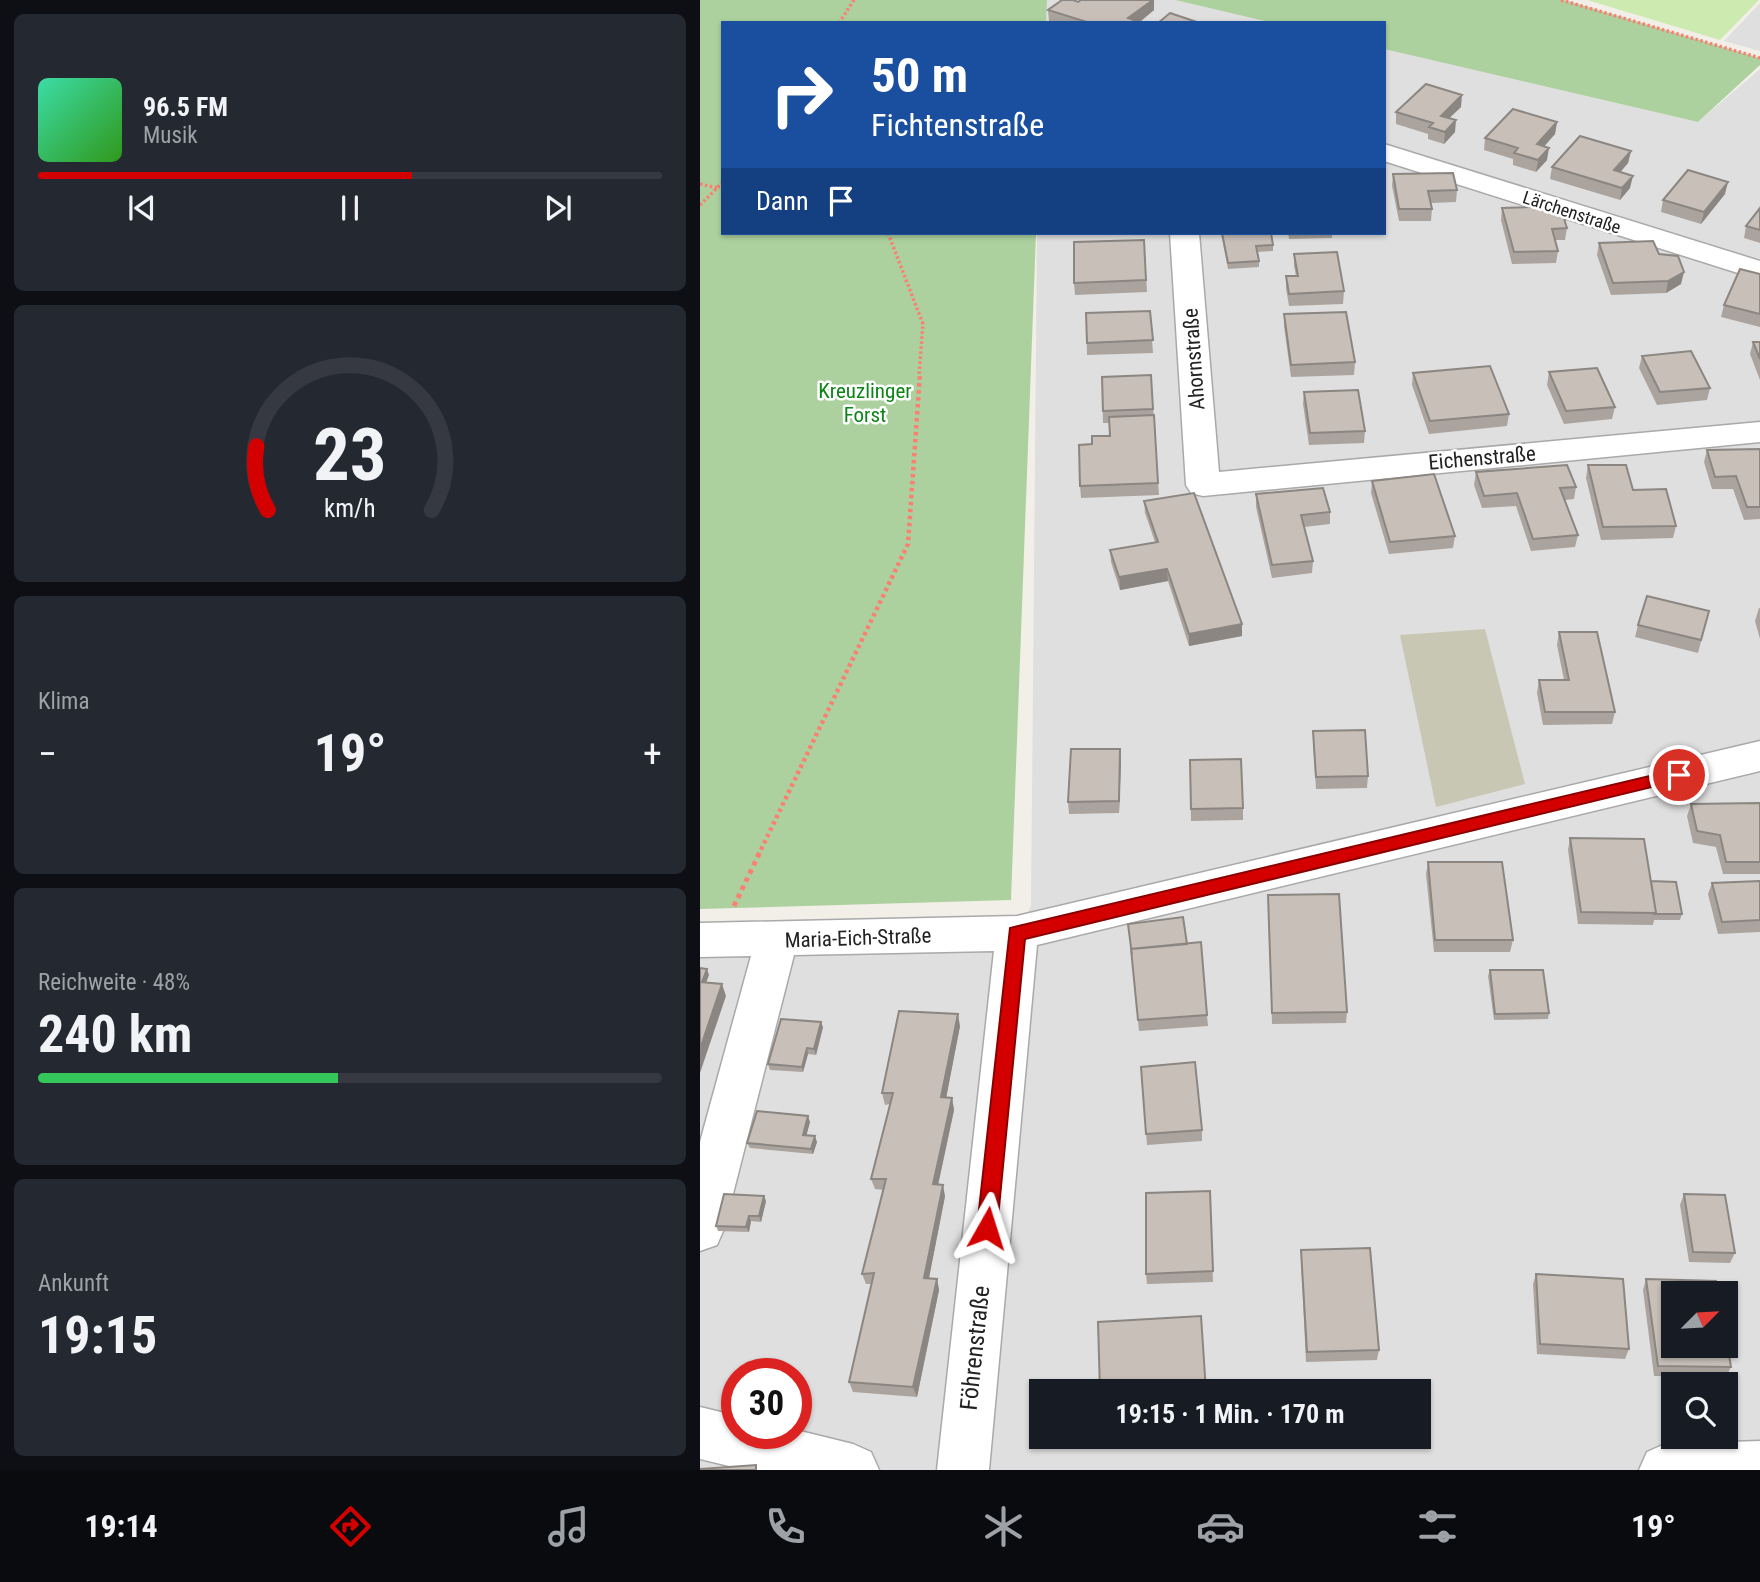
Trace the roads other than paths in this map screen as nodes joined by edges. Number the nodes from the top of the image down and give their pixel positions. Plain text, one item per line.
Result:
1 (1386, 153) edge
2 (1184, 235) edge
3 (1760, 271) edge
4 (1760, 432) edge
5 (1203, 485) joint
6 (1760, 755) edge
7 (1017, 933) junction
8 (708, 941) edge
9 (776, 941) junction
10 (700, 1229) edge
11 (700, 1433) edge
12 (1760, 1466) edge
13 (853, 1470) edge
14 (963, 1470) edge
15 (1665, 1470) edge

1 - 3 street, Lärchenstraße
2 - 5 street, Ahornstraße
4 - 5 street, Eichenstraße
6 - 7 street, Maria-Eich-Straße
7 - 9 street, Maria-Eich-Straße
7 - 14 street, Föhrenstraße
8 - 9 street, Maria-Eich-Straße
9 - 10 street
11 - 13 street
12 - 15 street

